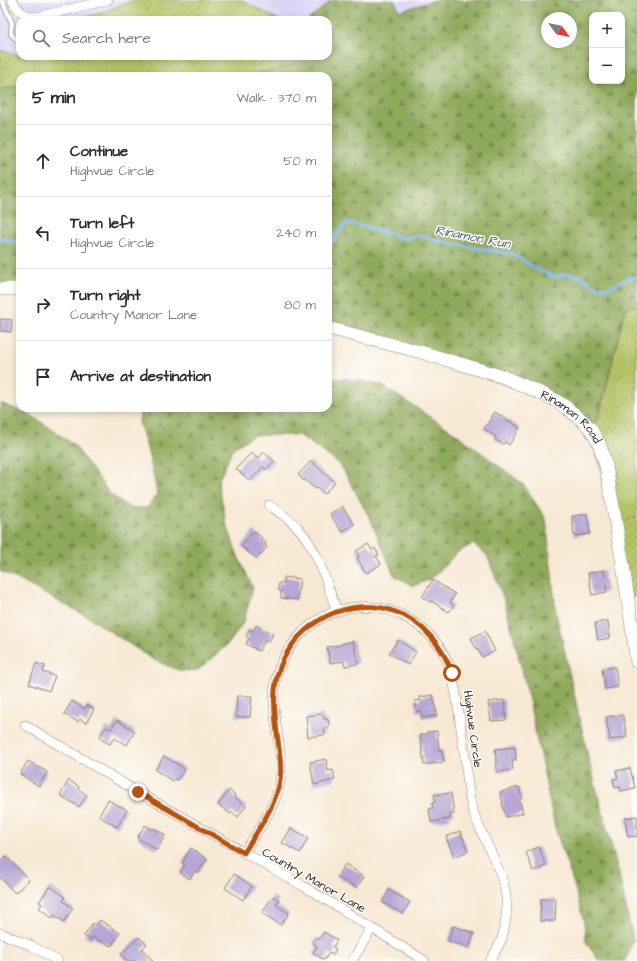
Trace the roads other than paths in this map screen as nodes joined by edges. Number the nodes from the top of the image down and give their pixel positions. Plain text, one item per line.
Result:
1 (2, 0) edge
2 (12, 0) edge
3 (108, 0) edge
4 (19, 11) junction
5 (22, 16) edge
6 (31, 16) edge
7 (41, 16) edge
8 (16, 39) edge
9 (0, 289) edge
10 (16, 289) edge
11 (332, 329) edge
12 (269, 505) dead end
13 (338, 611) junction
14 (637, 662) edge
15 (25, 725) dead end
16 (244, 853) junction
17 (372, 928) junction
18 (0, 933) edge
19 (58, 961) edge
20 (352, 961) edge
21 (425, 961) edge
22 (490, 961) edge

1 - 8 lane
2 - 4 street
3 - 7 street
4 - 5 lane
4 - 6 street
9 - 10 street
11 - 14 street, Rinaman Road
12 - 13 street
13 - 16 street, Highvue Circle
13 - 22 street, Highvue Circle
15 - 16 street, Country Manor Lane
16 - 17 street, Country Manor Lane
17 - 20 street
17 - 21 street, Country Manor Lane
18 - 19 street

